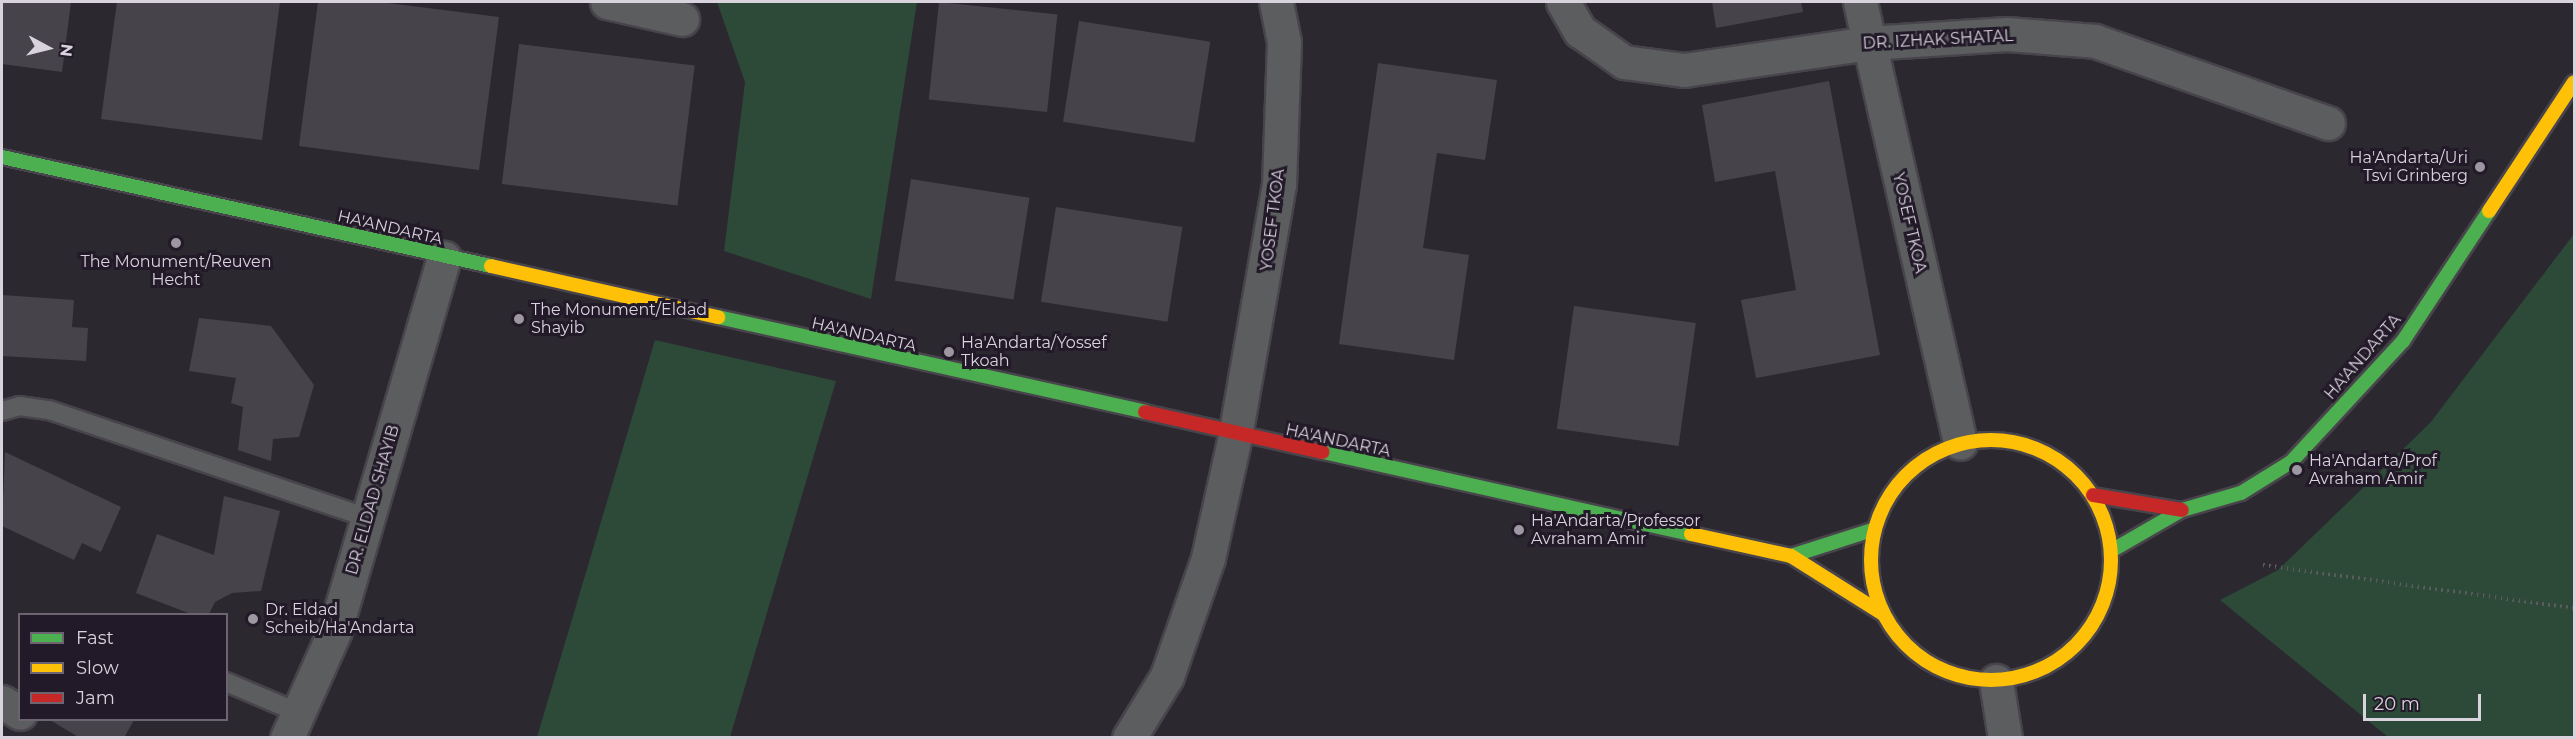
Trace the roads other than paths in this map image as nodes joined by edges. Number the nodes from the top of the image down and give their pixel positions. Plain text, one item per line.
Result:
1 (607, 2) edge
2 (1276, 2) edge
3 (1563, 2) edge
4 (1860, 2) edge
5 (682, 19) dead end
6 (1868, 43) junction
7 (2574, 82) edge
8 (2328, 123) dead end
9 (2566, 125) dead end
10 (2, 157) edge
11 (2516, 166) junction
12 (444, 258) junction
13 (2, 411) edge
14 (1235, 436) junction
15 (1960, 443) junction
16 (2093, 495) junction
17 (2182, 510) junction
18 (368, 518) junction
19 (1875, 529) junction
20 (2111, 551) junction
21 (1791, 556) junction
22 (1883, 614) junction
23 (1996, 681) junction
24 (228, 683) edge
25 (2, 702) edge
26 (18, 712) edge
27 (293, 725) edge
28 (1129, 738) edge
29 (2005, 738) edge

1 - 5 street
2 - 14 street, YOSEF TKOA
3 - 6 street, DR. IZHAK SHATAL
4 - 6 street, YOSEF TKOA
6 - 8 street, DR. IZHAK SHATAL
6 - 15 street, YOSEF TKOA
7 - 11 street, HA'ANDARTA
9 - 11 street, HA'ANDARTA
10 - 12 street, HA'ANDARTA
11 - 17 street, HA'ANDARTA
12 - 14 street, HA'ANDARTA
12 - 18 street, DR. ELDAD SHAYIB
13 - 18 lane
14 - 21 street, HA'ANDARTA
14 - 28 street, YOSEF TKOA
15 - 16 street
15 - 19 street
16 - 17 street, HA'ANDARTA
16 - 20 street
17 - 20 street, HA'ANDARTA
18 - 27 street, DR. ELDAD SHAYIB
19 - 21 street, HA'ANDARTA
19 - 22 street
20 - 23 street
21 - 22 street, HA'ANDARTA
22 - 23 street
23 - 29 street
24 - 27 lane
25 - 26 street

